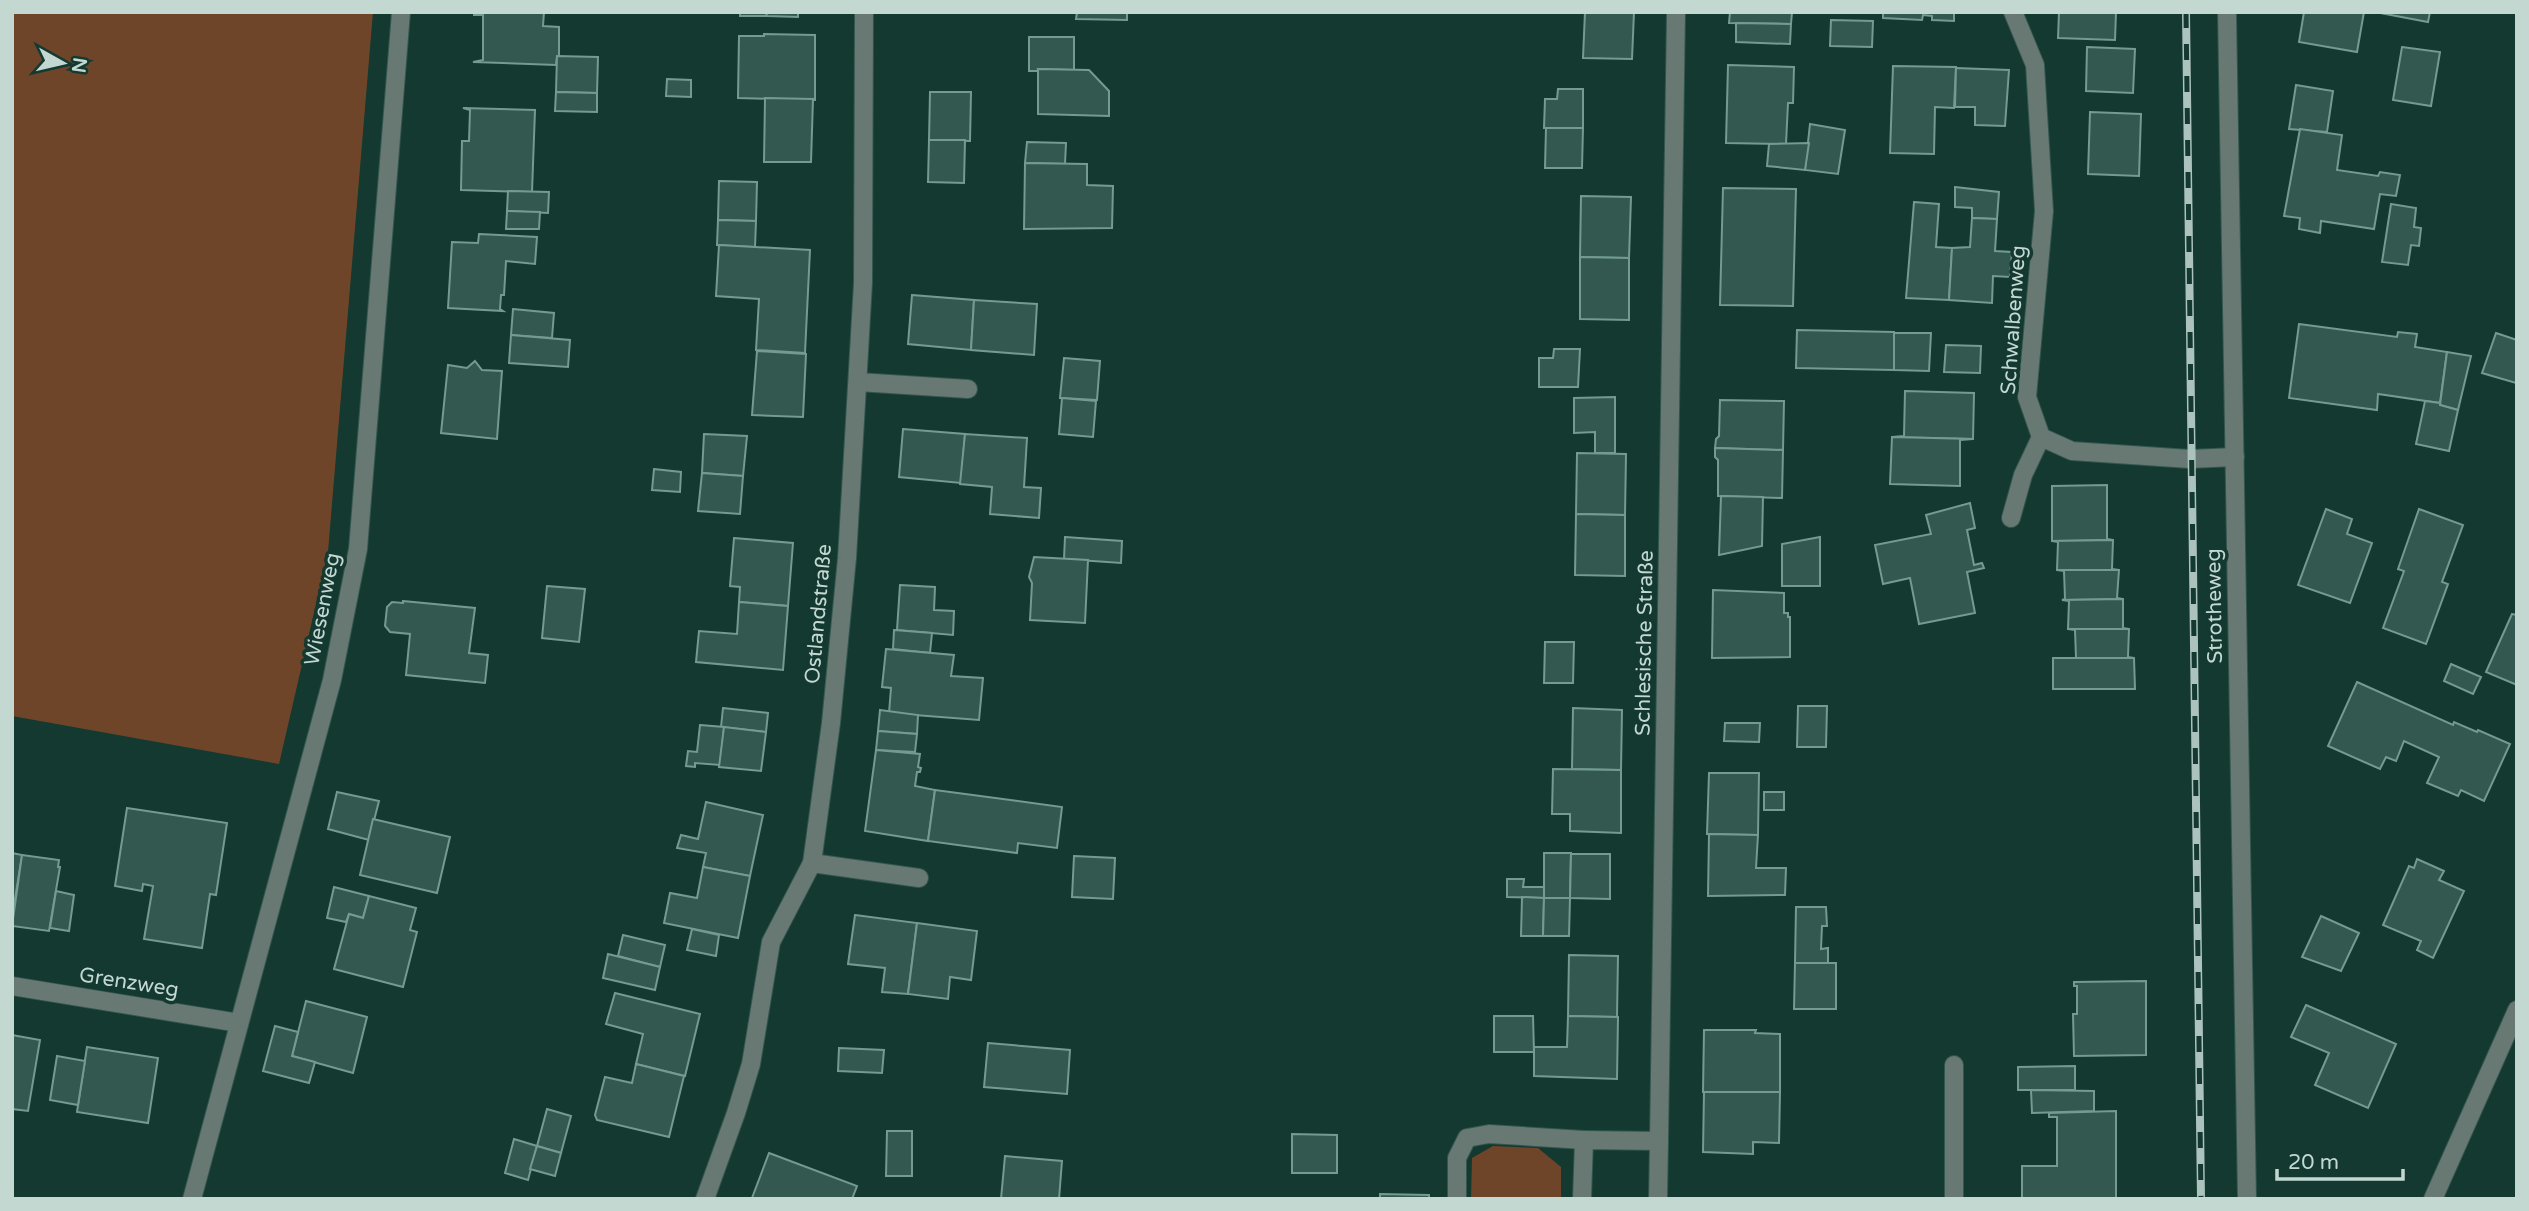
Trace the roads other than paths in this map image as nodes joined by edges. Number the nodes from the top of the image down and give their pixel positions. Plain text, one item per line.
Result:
1 (401, 12) edge
2 (864, 12) edge
3 (1676, 12) edge
4 (2012, 12) edge
5 (2227, 12) edge
6 (858, 382) junction
7 (968, 390) dead end
8 (2041, 437) junction
9 (2235, 457) junction
10 (2011, 518) dead end
11 (812, 863) junction
12 (919, 878) dead end
13 (12, 986) edge
14 (2517, 1010) edge
15 (239, 1024) junction
16 (1954, 1065) dead end
17 (1584, 1140) junction
18 (1659, 1141) junction
19 (192, 1199) edge
20 (705, 1199) edge
21 (1457, 1199) edge
22 (1582, 1199) edge
23 (1658, 1199) edge
24 (1954, 1199) edge
25 (2247, 1199) edge
26 (2433, 1199) edge

1 - 15 street, Wiesenweg
2 - 6 street, Ostlandstraße
3 - 18 street, Schlesische Straße
4 - 8 street, Schwalbenweg
5 - 9 street, Strotheweg
6 - 7 street
6 - 11 street, Ostlandstraße
8 - 9 street
8 - 10 street
9 - 25 street, Strotheweg
11 - 12 street
11 - 20 street, Ostlandstraße
13 - 15 street, Grenzweg
14 - 26 street
15 - 19 street, Wiesenweg
16 - 24 street
17 - 18 street
17 - 21 street
17 - 22 street
18 - 23 street, Schlesische Straße

